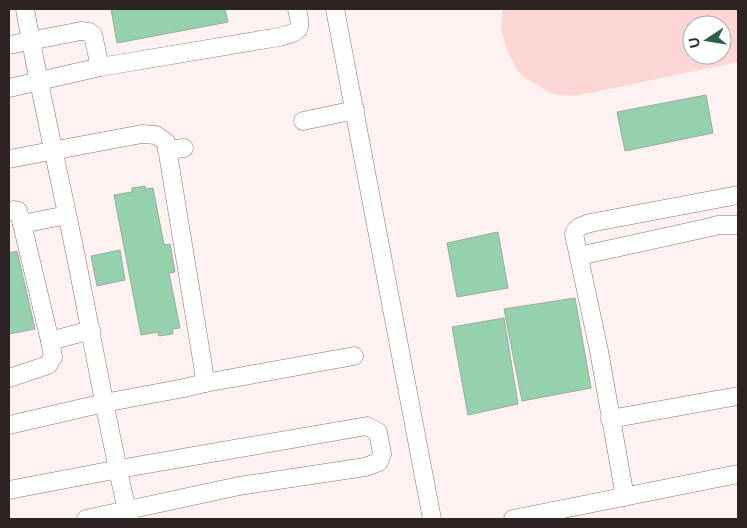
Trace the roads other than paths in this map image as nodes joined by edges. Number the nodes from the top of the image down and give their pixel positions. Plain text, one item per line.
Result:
1 (25, 9) edge
2 (297, 9) edge
3 (335, 9) edge
4 (31, 41) junction
5 (9, 45) edge
6 (100, 67) junction
7 (39, 82) junction
8 (9, 88) edge
9 (355, 110) junction
10 (303, 121) dead end
11 (54, 150) junction
12 (9, 159) edge
13 (738, 195) edge
14 (9, 211) edge
15 (68, 215) junction
16 (22, 224) junction
17 (738, 225) edge
18 (579, 256) junction
19 (91, 330) junction
20 (50, 341) junction
21 (354, 356) dead end
22 (9, 378) edge
23 (205, 383) junction
24 (738, 396) edge
25 (104, 403) junction
26 (610, 419) junction
27 (9, 425) edge
28 (119, 469) junction
29 (738, 474) edge
30 (9, 490) edge
31 (625, 497) junction
32 (128, 515) edge
33 (86, 519) edge
34 (432, 519) edge
35 (513, 519) edge

1 - 4 lane
2 - 6 lane
3 - 9 lane
4 - 5 lane
4 - 6 lane
4 - 7 lane
6 - 7 lane
7 - 8 lane
7 - 11 lane
9 - 10 lane
9 - 34 lane
11 - 12 lane
11 - 15 lane
11 - 23 lane
13 - 18 lane
14 - 16 lane
15 - 16 lane
15 - 19 lane
16 - 20 lane
17 - 18 lane
18 - 26 lane
19 - 20 lane
19 - 25 lane
20 - 22 lane
21 - 23 lane
23 - 25 lane
24 - 26 lane
25 - 27 lane
25 - 28 lane
26 - 31 lane
28 - 30 lane
28 - 32 lane
28 - 32 lane
29 - 31 lane
31 - 35 lane
32 - 33 lane

